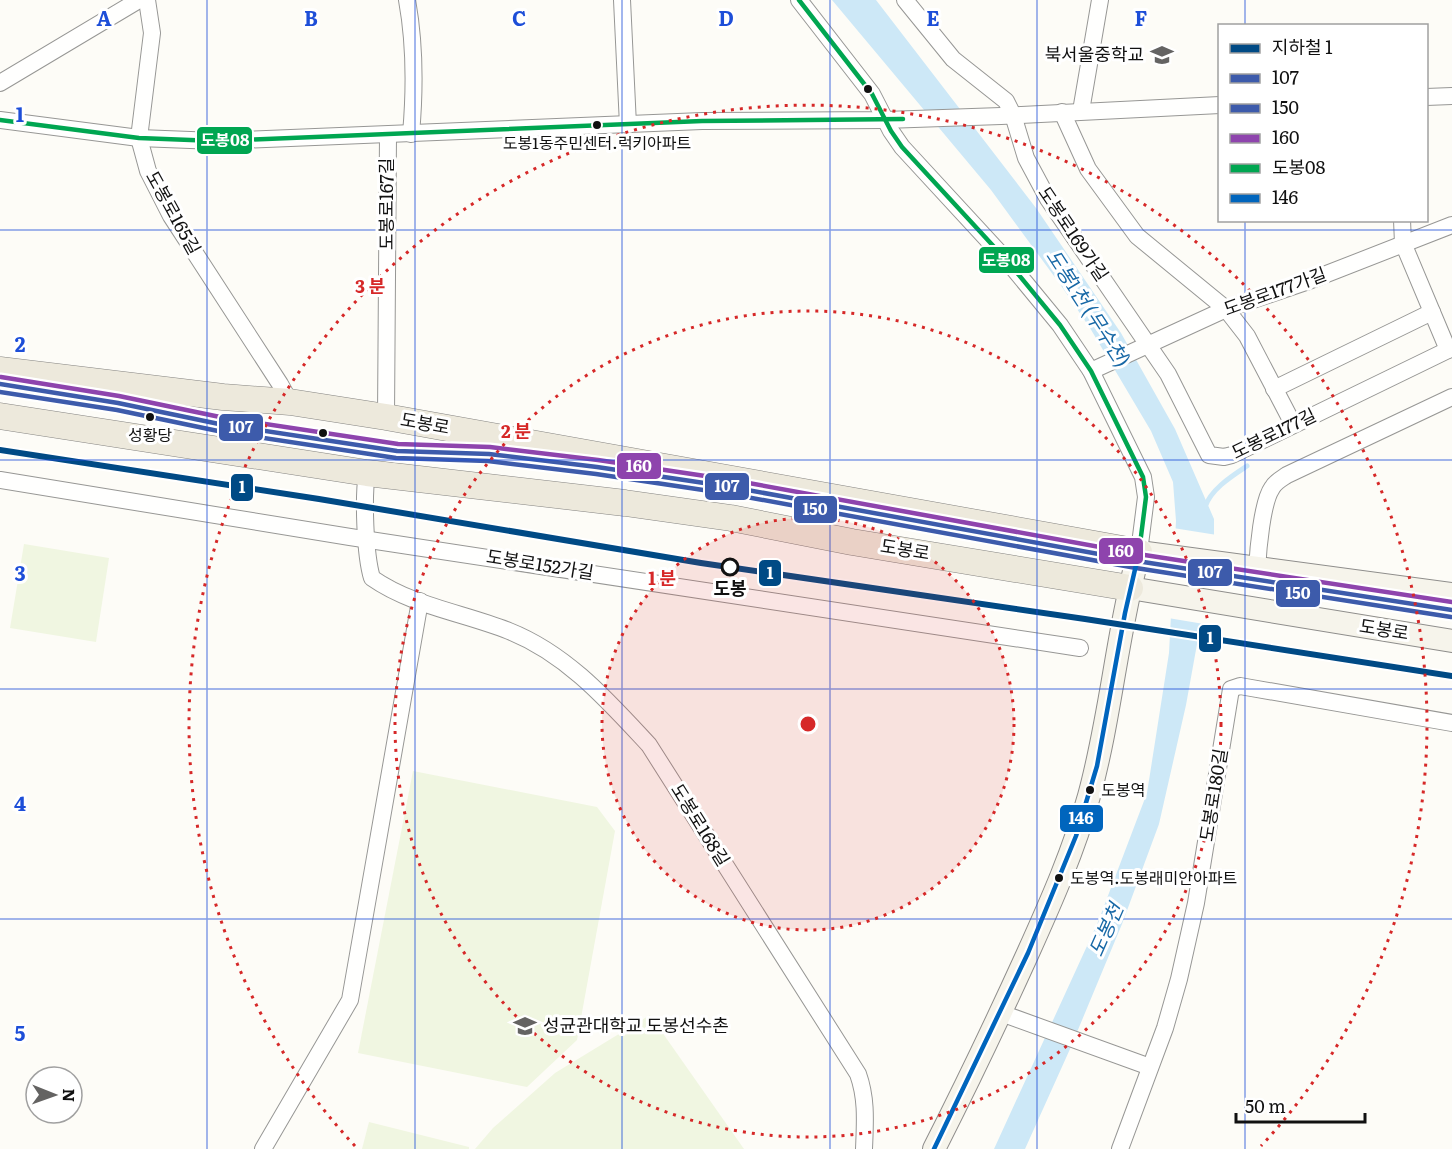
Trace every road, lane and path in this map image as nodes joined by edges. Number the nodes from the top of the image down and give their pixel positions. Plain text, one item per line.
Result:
1 (139, 0) edge
2 (147, 0) edge
3 (407, 0) edge
4 (622, 0) edge
5 (800, 0) edge
6 (905, 0) edge
7 (1100, 0) edge
8 (0, 83) edge
9 (1452, 96) edge
10 (1428, 98) edge
11 (1218, 105) edge
12 (1081, 111) junction
13 (1062, 112) junction
14 (1007, 116) junction
15 (0, 120) edge
16 (885, 120) junction
17 (628, 125) junction
18 (411, 134) junction
19 (388, 135) junction
20 (139, 138) junction
21 (1402, 222) edge
22 (1452, 225) edge
23 (1403, 243) junction
24 (1226, 309) junction
25 (1432, 312) junction
26 (1146, 345) junction
27 (1450, 349) edge
28 (1095, 369) junction
29 (0, 370) edge
30 (1274, 389) junction
31 (1452, 397) edge
32 (290, 402) junction
33 (0, 416) edge
34 (386, 417) junction
35 (1293, 424) junction
36 (367, 473) junction
37 (0, 480) edge
38 (367, 538) junction
39 (1149, 553) junction
40 (1252, 568) junction
41 (1141, 590) junction
42 (1452, 594) edge
43 (420, 601) junction
44 (1452, 641) edge
45 (1080, 648) dead end
46 (1452, 723) edge
47 (1001, 1013) junction
48 (1143, 1064) junction
49 (263, 1149) edge
50 (864, 1149) edge
51 (934, 1149) edge
52 (1120, 1149) edge

1 - 8 street
2 - 20 street, 도봉로165길
3 - 18 street
4 - 17 street
5 - 16 street
6 - 14 street
7 - 12 street
9 - 10 street
11 - 12 street
12 - 13 street
13 - 14 street
13 - 24 street
14 - 16 street
14 - 26 street, 도봉로169가길
15 - 20 street
16 - 17 street
16 - 28 street
17 - 18 street
18 - 19 street
19 - 20 street
19 - 34 street, 도봉로167길
20 - 32 street, 도봉로165길
21 - 23 street
22 - 23 street, 도봉로177가길
23 - 24 street, 도봉로177가길
23 - 25 street
24 - 26 street, 도봉로177가길
24 - 30 street
25 - 27 street
25 - 30 street
26 - 28 street, 도봉로177가길
26 - 35 street, 도봉로177길
27 - 35 street, 도봉로177길
28 - 39 street
29 - 32 main road, 도봉로
30 - 35 street
31 - 40 street
32 - 34 main road, 도봉로
33 - 36 main road, 도봉로
34 - 39 main road, 도봉로
36 - 38 street, 도봉로168길
36 - 41 main road, 도봉로
37 - 38 street, 도봉로152가길
38 - 43 street, 도봉로168길
38 - 45 street, 도봉로152가길
39 - 40 main road, 도봉로
39 - 41 main road
40 - 42 main road, 도봉로
41 - 44 main road, 도봉로
41 - 47 main road
43 - 49 street
43 - 50 street, 도봉로168길
46 - 48 street, 도봉로180길
47 - 48 street
47 - 51 main road
48 - 52 street, 도봉로180길

